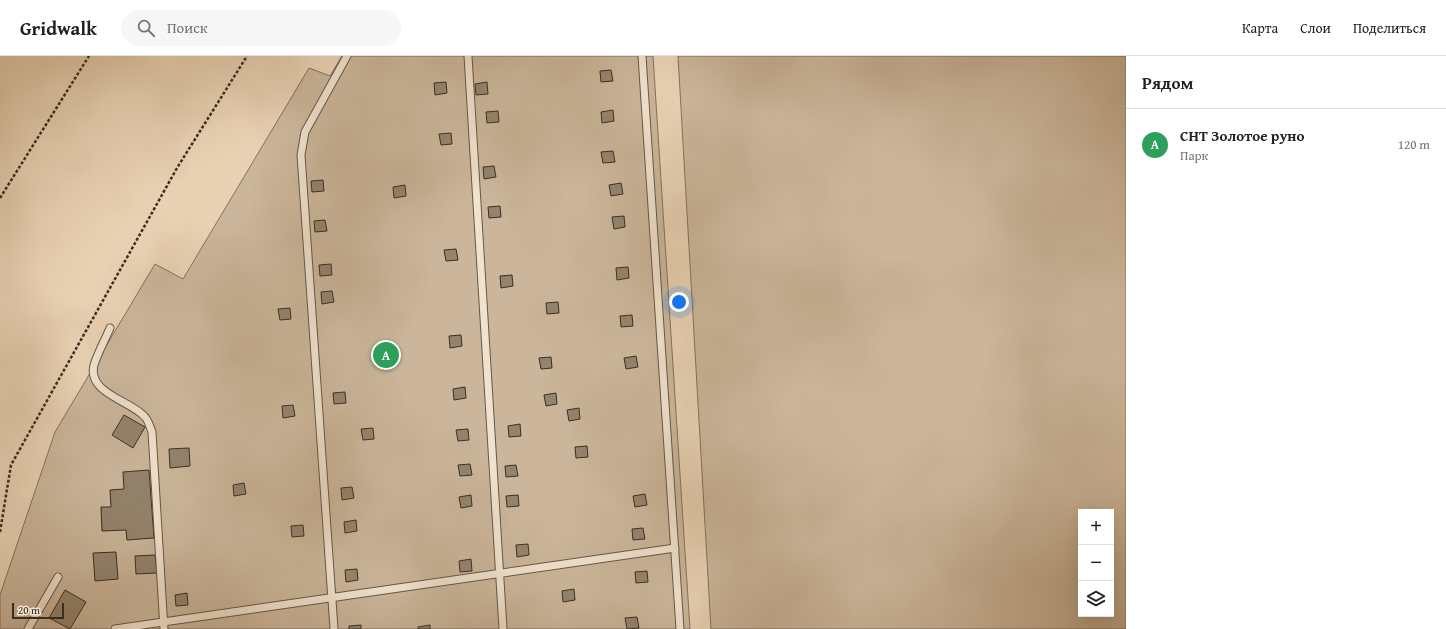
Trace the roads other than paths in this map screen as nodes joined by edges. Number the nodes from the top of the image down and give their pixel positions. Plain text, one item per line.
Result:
1 (347, 56) edge
2 (468, 56) edge
3 (642, 56) edge
4 (110, 328) dead end
5 (675, 548) junction
6 (498, 573) junction
7 (58, 577) dead end
8 (332, 598) junction
9 (163, 626) edge
10 (28, 629) edge
11 (115, 629) edge
12 (334, 629) edge
13 (503, 629) edge
14 (680, 629) edge

1 - 8 lane
2 - 6 lane
3 - 5 lane
4 - 9 lane
5 - 6 lane
5 - 14 lane
6 - 8 lane
6 - 13 lane
7 - 10 lane
8 - 9 lane
8 - 12 lane
9 - 11 lane

